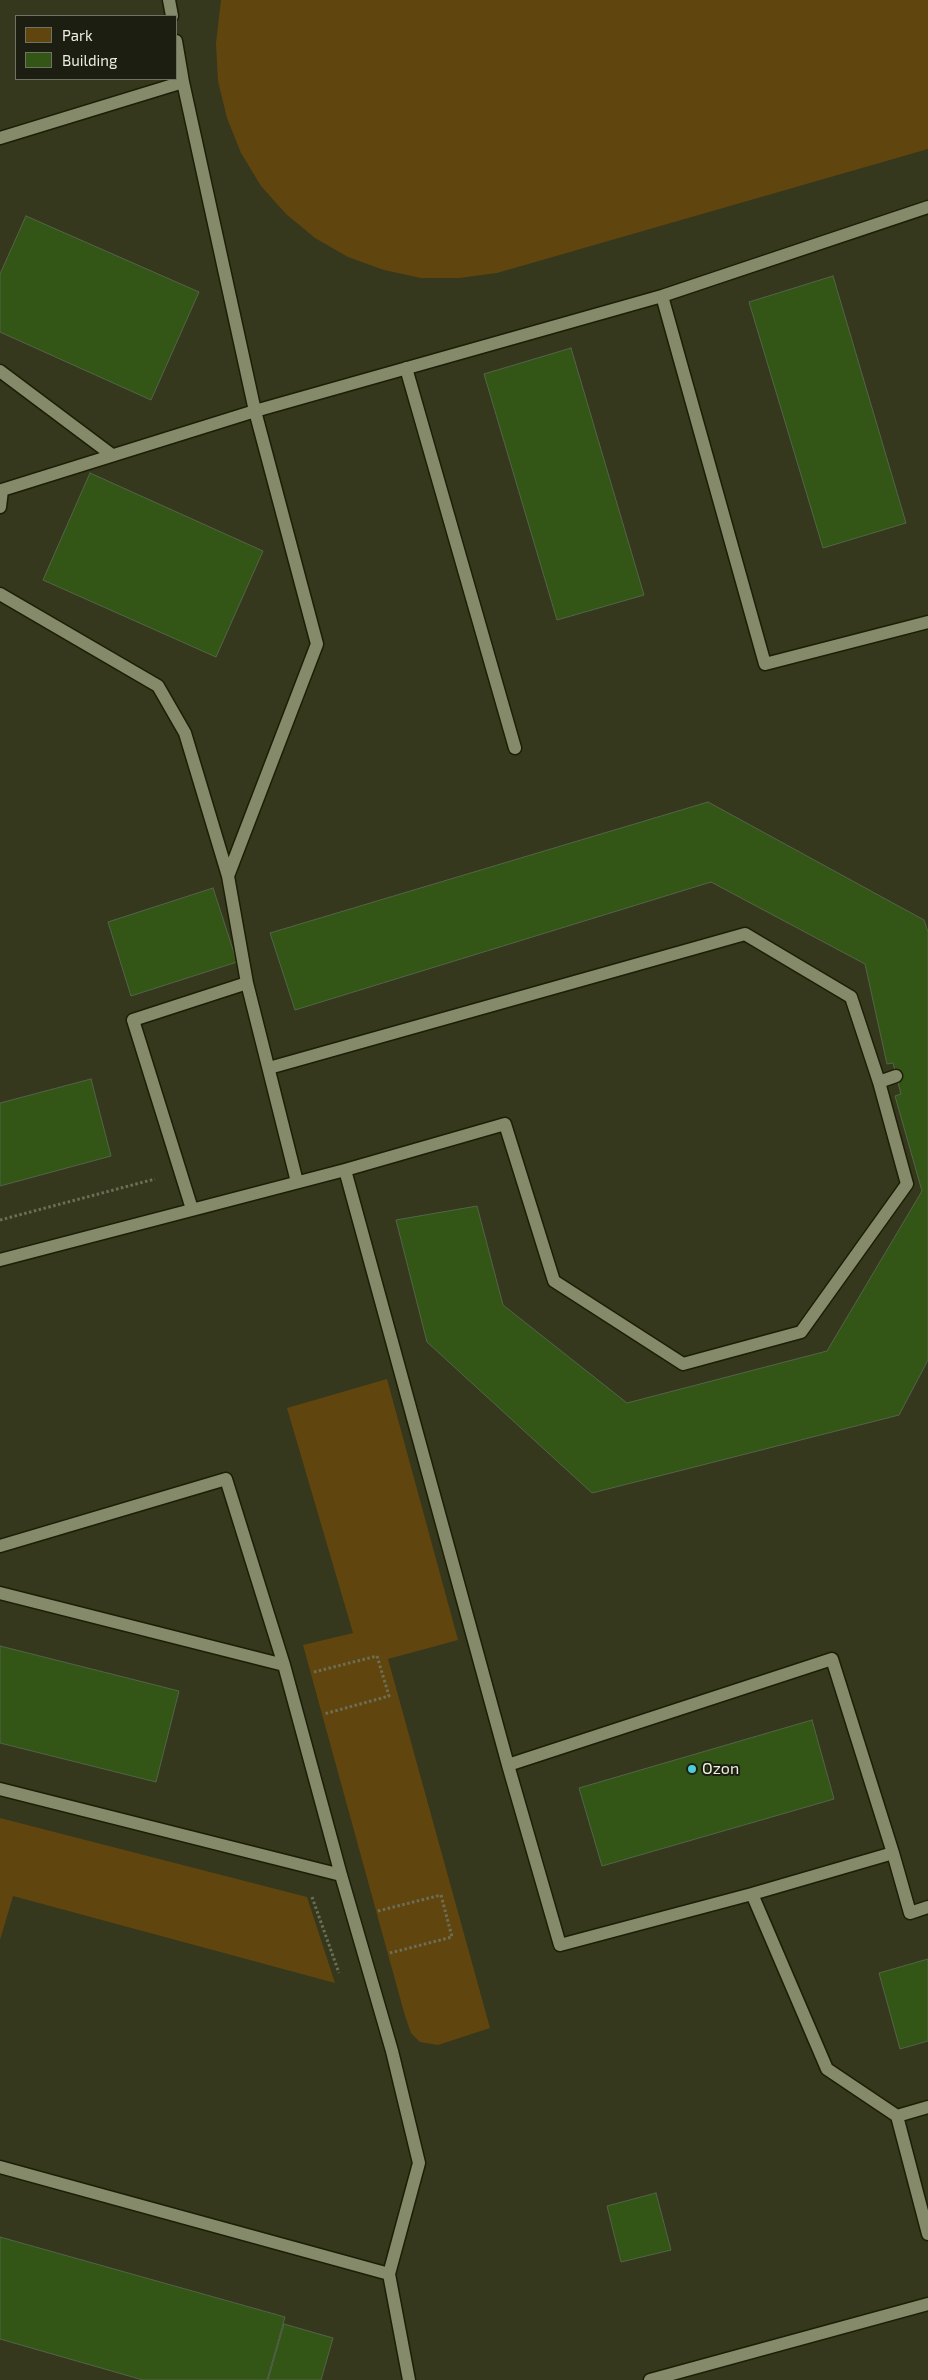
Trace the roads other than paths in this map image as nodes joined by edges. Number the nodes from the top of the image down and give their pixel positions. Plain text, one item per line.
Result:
1 (169, 0) edge
2 (172, 15) edge
3 (178, 53) edge
4 (183, 82) junction
5 (0, 138) edge
6 (928, 207) edge
7 (662, 296) junction
8 (406, 368) junction
9 (0, 371) edge
10 (255, 411) junction
11 (112, 455) junction
12 (0, 507) edge
13 (0, 594) edge
14 (928, 622) edge
15 (515, 748) dead end
16 (228, 876) junction
17 (247, 983) junction
18 (269, 1068) junction
19 (896, 1076) dead end
20 (879, 1082) junction
21 (345, 1170) junction
22 (297, 1182) junction
23 (192, 1209) junction
24 (0, 1260) edge
25 (0, 1546) edge
26 (0, 1593) edge
27 (284, 1665) junction
28 (508, 1765) junction
29 (0, 1789) edge
30 (893, 1853) junction
31 (341, 1875) junction
32 (752, 1894) junction
33 (928, 1907) edge
34 (928, 2107) edge
35 (896, 2116) junction
36 (0, 2167) edge
37 (928, 2234) edge
38 (389, 2274) junction
39 (928, 2304) edge
40 (409, 2380) edge
41 (650, 2380) edge

1 - 2 lane
3 - 4 lane
4 - 5 lane
4 - 10 lane
6 - 7 lane
7 - 8 lane
7 - 14 lane
8 - 10 lane
8 - 15 lane
9 - 11 lane
10 - 11 lane
10 - 16 lane
11 - 12 lane
13 - 16 lane
16 - 17 lane
17 - 18 lane
17 - 23 lane
18 - 20 lane
18 - 22 lane
19 - 20 lane
20 - 21 lane
21 - 22 lane
21 - 28 lane
22 - 23 lane
23 - 24 lane
25 - 27 lane
26 - 27 lane
27 - 31 lane
28 - 30 lane
28 - 32 lane
29 - 31 lane
30 - 32 lane
30 - 33 lane
31 - 38 lane
32 - 35 lane
34 - 35 lane
35 - 37 lane
36 - 38 lane
38 - 40 lane
39 - 41 lane

